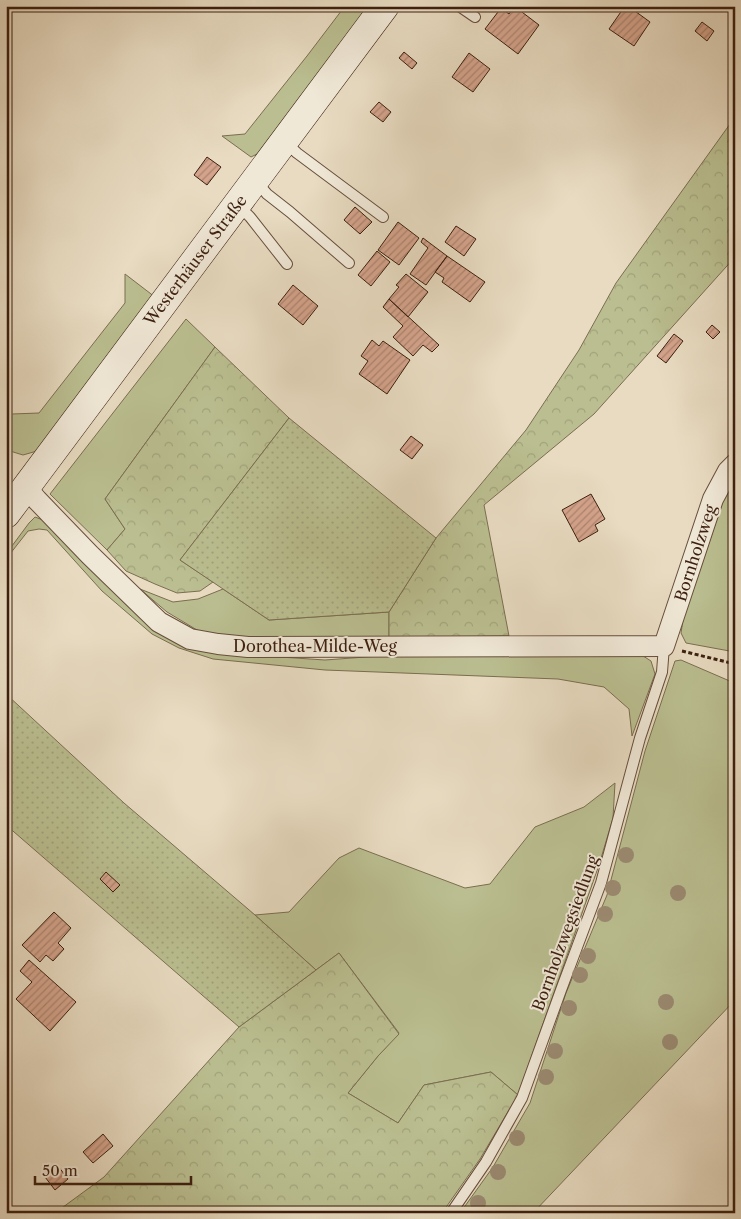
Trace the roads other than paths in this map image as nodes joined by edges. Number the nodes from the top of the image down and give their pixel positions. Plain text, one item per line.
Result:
1 (384, 6) edge
2 (459, 6) edge
3 (475, 17) dead end
4 (284, 141) junction
5 (255, 181) junction
6 (237, 204) junction
7 (384, 217) dead end
8 (350, 263) dead end
9 (287, 264) dead end
10 (735, 464) edge
11 (26, 487) junction
12 (6, 514) edge
13 (664, 646) junction
14 (451, 1213) edge

1 - 4 main road, Westerhäuser Straße
2 - 3 lane
4 - 5 main road, Westerhäuser Straße
4 - 7 lane
5 - 6 main road, Westerhäuser Straße
5 - 8 lane
6 - 9 lane
6 - 11 main road, Westerhäuser Straße
10 - 13 street, Bornholzweg
11 - 12 main road, Westerhäuser Straße
11 - 13 street, Dorothea-Milde-Weg
13 - 14 lane, Bornholzwegsiedlung

